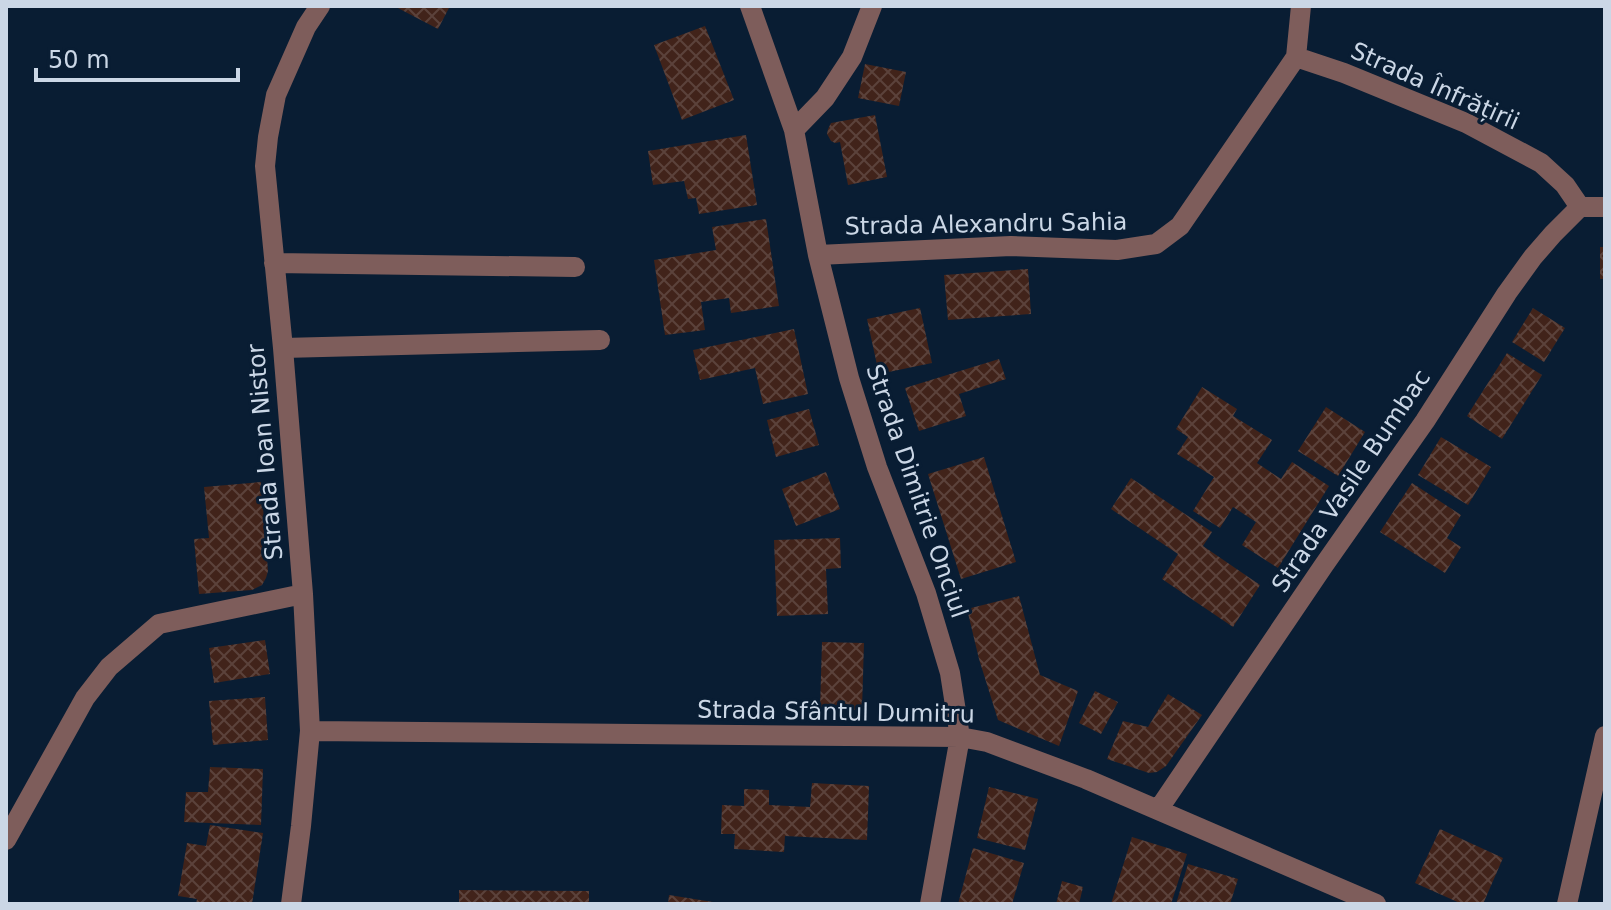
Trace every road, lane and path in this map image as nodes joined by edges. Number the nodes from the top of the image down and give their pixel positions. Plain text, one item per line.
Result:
1 (320, 6) edge
2 (750, 6) edge
3 (872, 6) edge
4 (1301, 6) edge
5 (1296, 57) junction
6 (794, 130) junction
7 (1580, 207) junction
8 (1605, 207) edge
9 (818, 255) junction
10 (274, 263) junction
11 (575, 267) dead end
12 (600, 340) dead end
13 (283, 348) junction
14 (303, 594) junction
15 (310, 731) junction
16 (1605, 736) edge
17 (960, 737) junction
18 (1158, 810) junction
19 (6, 840) edge
20 (291, 904) edge
21 (930, 904) edge
22 (1376, 904) edge
23 (1567, 904) edge

1 - 10 street, Strada Ioan Nistor
2 - 6 street, Strada Dimitrie Onciul
3 - 6 street
4 - 5 street, Strada Alexandru Sahia
5 - 7 street, Strada Înfrățirii
5 - 9 street, Strada Alexandru Sahia
6 - 9 street, Strada Dimitrie Onciul
7 - 8 street
7 - 18 street, Strada Vasile Bumbac
9 - 17 street, Strada Dimitrie Onciul
10 - 11 street
10 - 13 street, Strada Ioan Nistor
12 - 13 street
13 - 14 street, Strada Ioan Nistor
14 - 15 street, Strada Ioan Nistor
14 - 19 street
15 - 17 street, Strada Sfântul Dumitru
15 - 20 street, Strada Ioan Nistor
16 - 23 street
17 - 18 street, Strada Sfântul Dumitru
17 - 21 street, Strada Dimitrie Onciul
18 - 22 street, Strada Sfântul Dumitru

